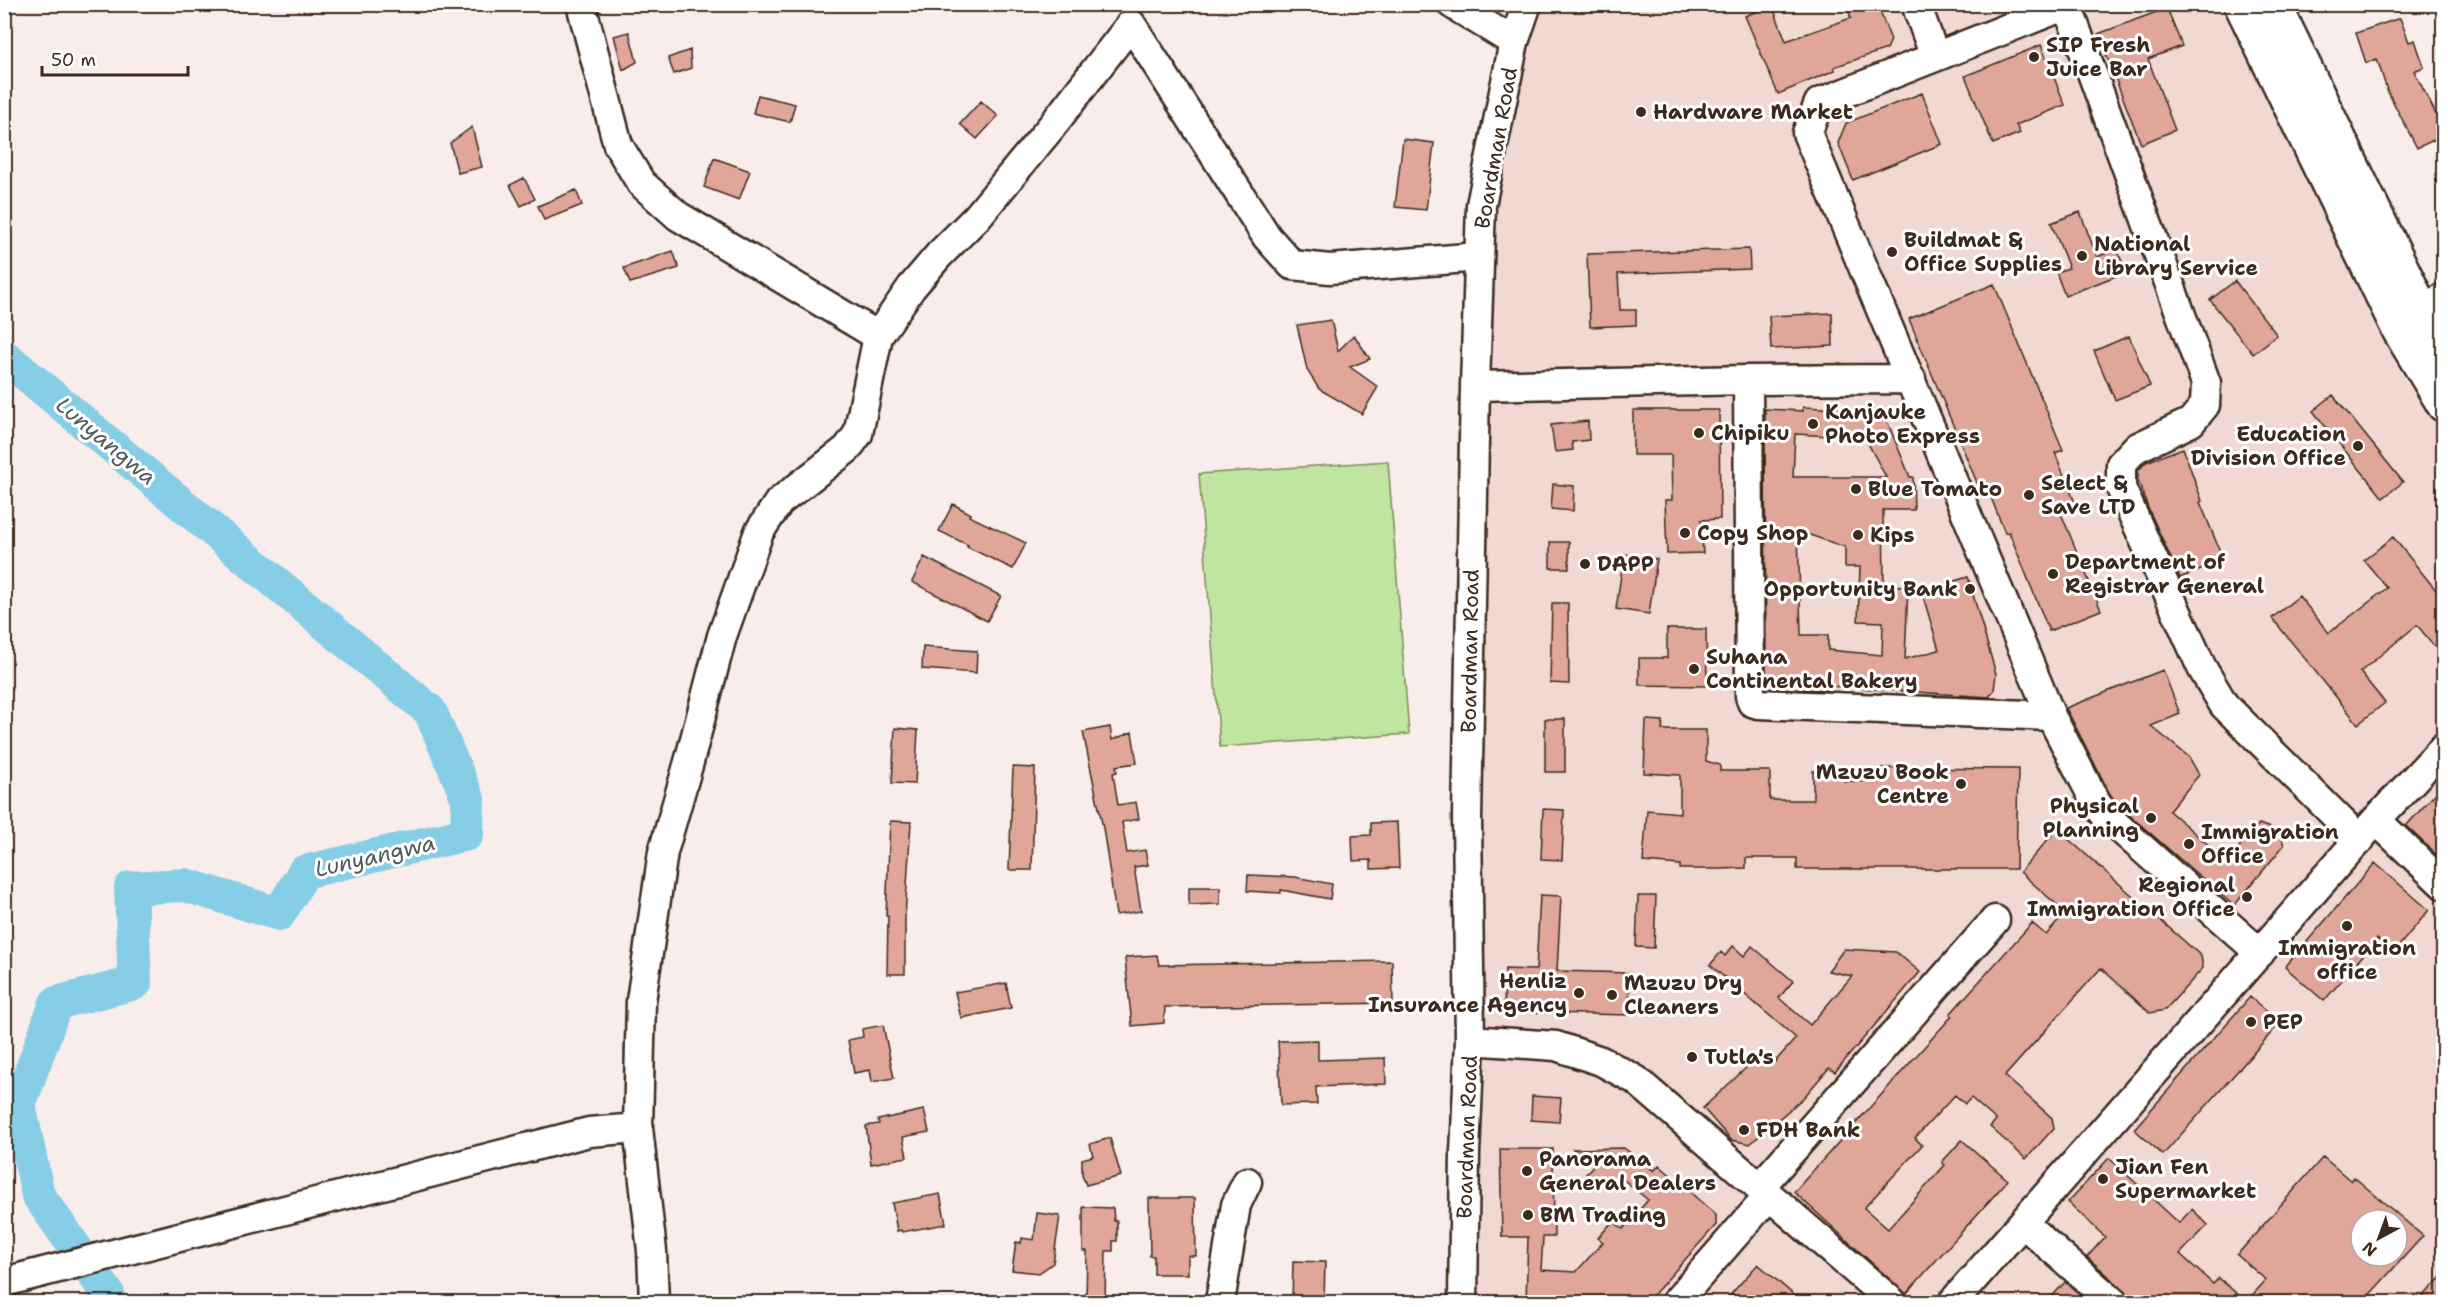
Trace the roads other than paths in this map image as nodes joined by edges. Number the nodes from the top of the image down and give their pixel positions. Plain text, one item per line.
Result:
1 (581, 4) edge
2 (1452, 4) edge
3 (1527, 4) edge
4 (1916, 4) edge
5 (2241, 4) edge
6 (2274, 4) edge
7 (2068, 5) edge
8 (1514, 42) junction
9 (1935, 57) junction
10 (1479, 257) junction
11 (2431, 303) edge
12 (878, 336) junction
13 (2444, 356) edge
14 (1911, 379) junction
15 (1748, 380) junction
16 (1475, 386) junction
17 (2444, 405) edge
18 (2051, 716) junction
19 (2444, 747) edge
20 (2368, 830) junction
21 (2444, 885) edge
22 (1995, 920) dead end
23 (2260, 953) junction
24 (1470, 1040) junction
25 (638, 1128) junction
26 (1246, 1182) dead end
27 (1764, 1192) junction
28 (2024, 1224) junction
29 (4, 1282) edge
30 (654, 1302) edge
31 (1220, 1302) edge
32 (1463, 1302) edge
33 (1676, 1302) edge
34 (1892, 1302) edge
35 (1953, 1302) edge
36 (2113, 1302) edge

1 - 12 street
2 - 8 street
3 - 8 street, Boardman Road
4 - 9 street
5 - 17 highway
6 - 11 highway
7 - 9 street
7 - 20 street
8 - 10 street, Boardman Road
9 - 14 street
10 - 12 street
10 - 16 street, Boardman Road
11 - 13 highway
12 - 25 street
14 - 15 street
14 - 18 street
15 - 16 street
15 - 18 street
16 - 24 street, Boardman Road
18 - 23 street
19 - 20 street
20 - 21 street
20 - 23 street
22 - 27 street
23 - 28 street
24 - 27 street
24 - 32 street, Boardman Road
25 - 29 street
25 - 30 street
26 - 31 street
27 - 33 street
27 - 34 street
28 - 35 street
28 - 36 street

